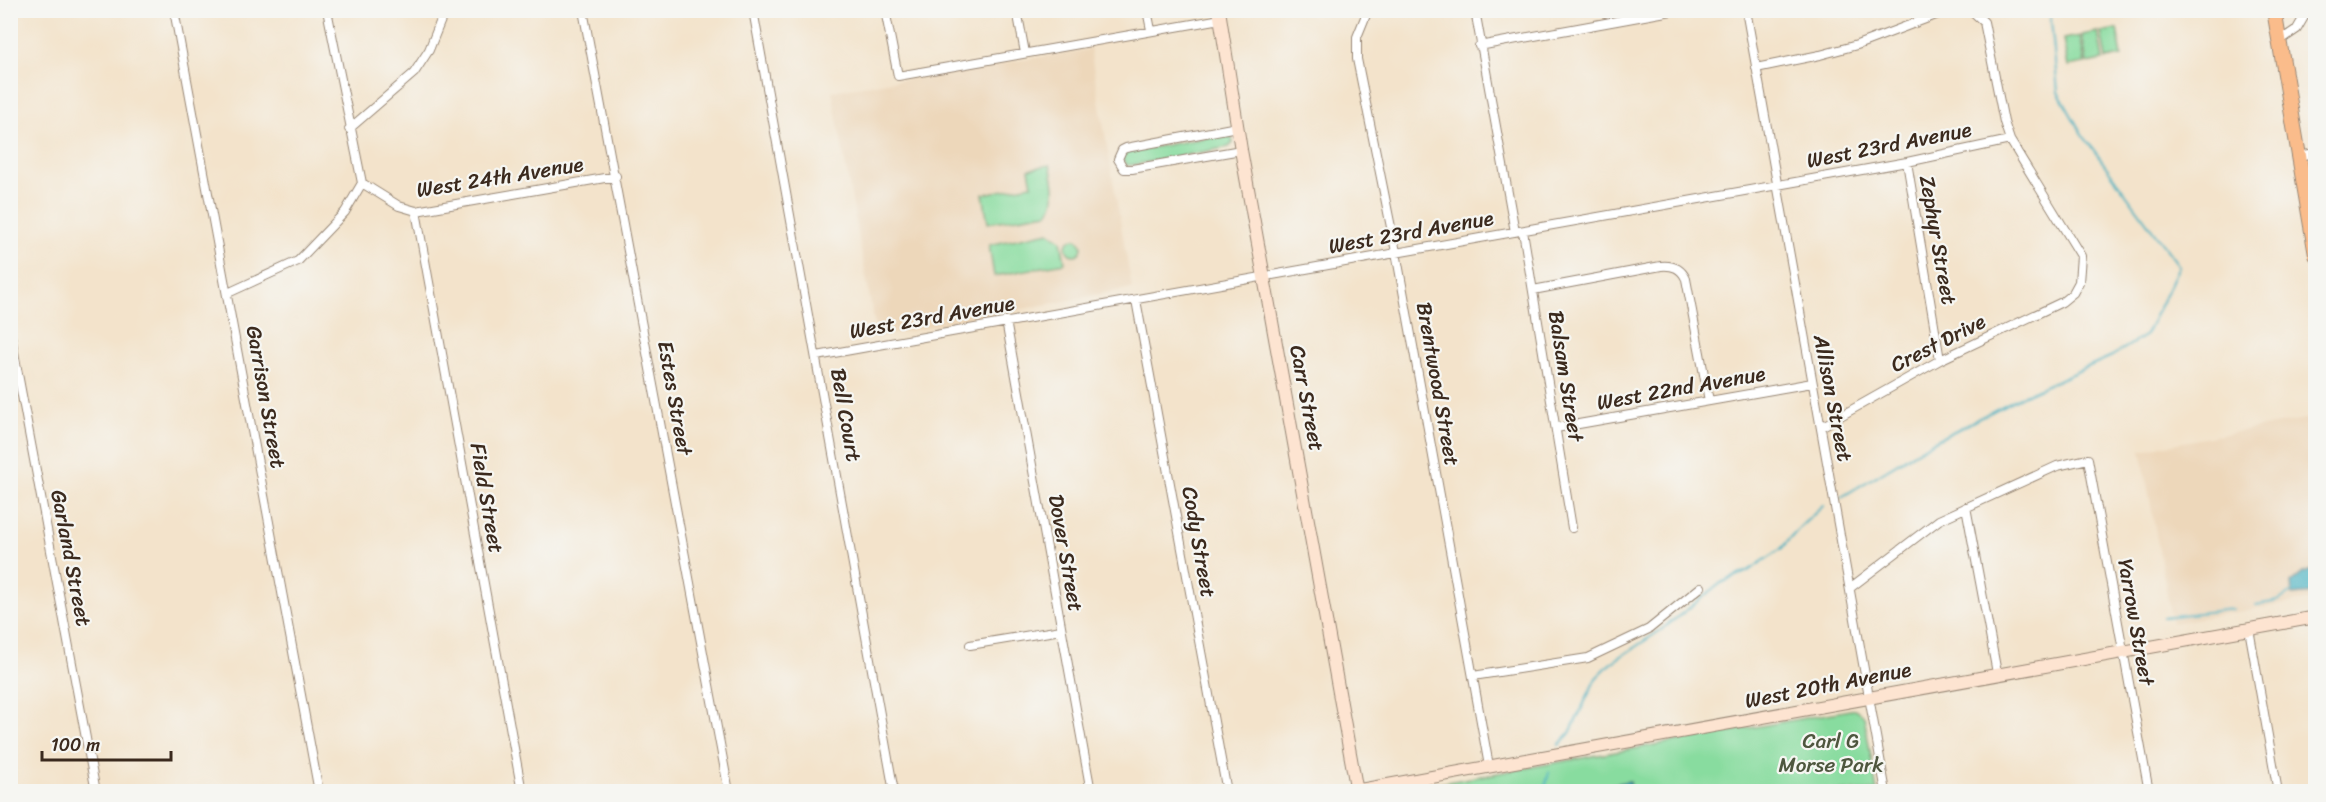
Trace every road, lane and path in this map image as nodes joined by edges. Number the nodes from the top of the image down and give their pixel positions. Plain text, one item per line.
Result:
1 (174, 10) edge
2 (327, 10) edge
3 (445, 10) edge
4 (584, 10) edge
5 (753, 10) edge
6 (885, 10) edge
7 (1017, 10) edge
8 (1147, 10) edge
9 (1368, 10) edge
10 (1475, 10) edge
11 (1677, 10) edge
12 (1746, 10) edge
13 (1949, 10) edge
14 (1971, 10) edge
15 (2274, 10) edge
16 (2308, 10) edge
17 (1220, 15) edge
18 (1151, 30) junction
19 (2278, 42) junction
20 (1479, 46) junction
21 (1025, 53) junction
22 (1756, 68) junction
23 (1237, 127) junction
24 (349, 129) junction
25 (2010, 140) junction
26 (1241, 150) junction
27 (2316, 153) edge
28 (2298, 156) junction
29 (1907, 162) junction
30 (616, 176) junction
31 (362, 183) junction
32 (1776, 184) junction
33 (416, 211) junction
34 (1519, 231) junction
35 (1396, 252) junction
36 (2316, 255) edge
37 (1264, 277) junction
38 (1533, 290) junction
39 (228, 293) junction
40 (1136, 300) junction
41 (1006, 321) junction
42 (10, 331) edge
43 (818, 356) junction
44 (1940, 360) junction
45 (1812, 383) junction
46 (1708, 401) junction
47 (1821, 427) junction
48 (1556, 428) junction
49 (1966, 507) junction
50 (1572, 528) dead end
51 (1701, 586) dead end
52 (1850, 588) junction
53 (2316, 617) edge
54 (2249, 629) junction
55 (1061, 630) junction
56 (970, 645) dead end
57 (2123, 650) junction
58 (1997, 673) junction
59 (1473, 676) junction
60 (1869, 697) junction
61 (1489, 766) junction
62 (1354, 791) edge
63 (96, 792) edge
64 (319, 792) edge
65 (522, 792) edge
66 (729, 792) edge
67 (894, 792) edge
68 (1090, 792) edge
69 (1227, 792) edge
70 (1886, 792) edge
71 (2149, 792) edge
72 (2278, 792) edge

1 - 39 street, Garrison Street
2 - 24 street
3 - 24 street
4 - 30 street, Estes Street
5 - 43 street, Bell Court
6 - 21 street
7 - 21 street
8 - 18 street
9 - 35 street, Brentwood Street
10 - 20 street, Balsam Street
11 - 20 street
12 - 22 street, Allison Street
13 - 22 street
14 - 25 street
15 - 19 main road
16 - 19 street
17 - 18 street
17 - 23 street, Carr Street
18 - 21 street
19 - 28 main road
20 - 34 street, Balsam Street
22 - 32 street, Allison Street
23 - 26 street, Carr Street
23 - 26 street
24 - 31 street
25 - 29 street, West 23rd Avenue
25 - 44 street, Crest Drive
26 - 37 street, Carr Street
27 - 28 street
28 - 36 main road
29 - 32 street, West 23rd Avenue
29 - 44 street, Zephyr Street
30 - 33 street, West 24th Avenue
30 - 66 street, Estes Street
31 - 33 street, West 24th Avenue
31 - 39 street
32 - 34 street, West 23rd Avenue
32 - 45 street, Allison Street
33 - 65 street, Field Street
34 - 35 street, West 23rd Avenue
34 - 38 street, Balsam Street
35 - 37 street, West 23rd Avenue
35 - 59 street, Brentwood Street
37 - 40 street, West 23rd Avenue
37 - 62 street, Carr Street
38 - 46 street
38 - 48 street, Balsam Street
39 - 64 street, Garrison Street
40 - 41 street, West 23rd Avenue
40 - 69 street, Cody Street
41 - 43 street, West 23rd Avenue
41 - 55 street, Dover Street
42 - 63 street, Garland Street
43 - 67 street, Bell Court
44 - 47 street, Crest Drive
45 - 46 street, West 22nd Avenue
45 - 47 street, Allison Street
46 - 48 street, West 22nd Avenue
47 - 52 street, Allison Street
48 - 50 street, Balsam Street
49 - 52 street
49 - 57 street, Yarrow Street
49 - 58 street
51 - 59 street
52 - 60 street, Allison Street
53 - 54 street, West 20th Avenue
54 - 57 street, West 20th Avenue
54 - 72 street
55 - 56 street
55 - 68 street, Dover Street
57 - 58 street, West 20th Avenue
57 - 71 street, Yarrow Street
58 - 60 street, West 20th Avenue
59 - 61 street, Brentwood Street
60 - 61 street, West 20th Avenue
60 - 70 street, Allison Street
61 - 62 street, West 20th Avenue

